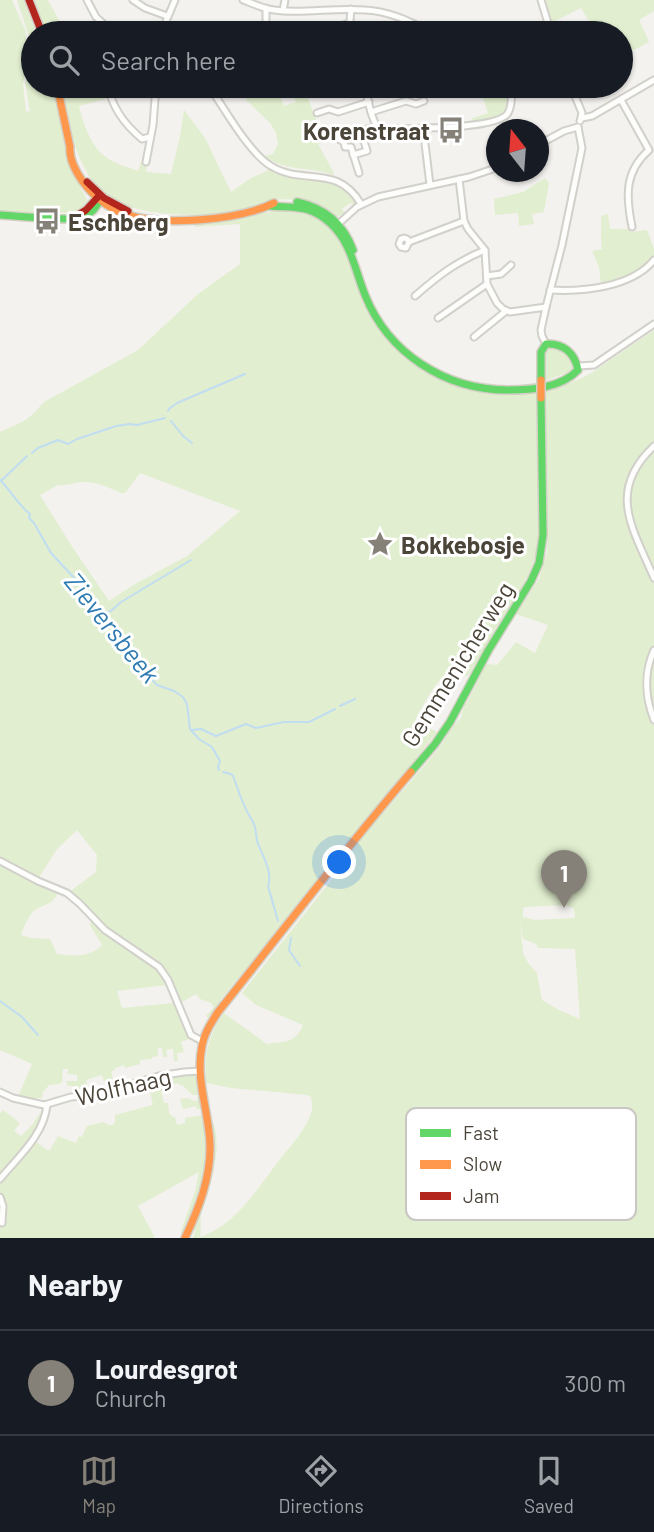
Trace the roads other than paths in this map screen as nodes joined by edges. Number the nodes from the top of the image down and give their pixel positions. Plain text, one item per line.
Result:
1 (29, 0) edge
2 (87, 0) edge
3 (133, 0) edge
4 (175, 0) edge
5 (243, 0) edge
6 (285, 0) edge
7 (541, 0) edge
8 (266, 8) junction
9 (351, 9) junction
10 (283, 10) junction
11 (167, 16) junction
12 (265, 20) dead end
13 (37, 21) edge
14 (100, 21) edge
15 (165, 21) edge
16 (349, 21) edge
17 (408, 21) edge
18 (547, 21) edge
19 (654, 80) edge
20 (633, 93) edge
21 (60, 98) edge
22 (111, 98) edge
23 (155, 98) edge
24 (217, 98) edge
25 (368, 98) edge
26 (511, 98) edge
27 (576, 98) edge
28 (624, 98) edge
29 (621, 100) junction
30 (424, 101) dead end
31 (369, 102) junction
32 (371, 112) junction
33 (317, 113) dead end
34 (582, 118) junction
35 (377, 126) junction
36 (423, 127) junction
37 (578, 127) junction
38 (338, 135) dead end
39 (150, 137) junction
40 (549, 139) edge
41 (651, 148) edge
42 (353, 155) junction
43 (146, 162) dead end
44 (486, 171) edge
45 (359, 173) dead end
46 (459, 180) junction
47 (430, 186) junction
48 (99, 199) junction
49 (361, 204) junction
50 (0, 215) edge
51 (464, 221) junction
52 (337, 225) junction
53 (632, 227) dead end
54 (409, 242) dead end
55 (485, 250) junction
56 (654, 260) edge
57 (511, 265) dead end
58 (487, 276) junction
59 (487, 284) junction
60 (550, 290) junction
61 (415, 296) dead end
62 (546, 307) junction
63 (506, 311) junction
64 (438, 318) dead end
65 (654, 324) edge
66 (474, 337) dead end
67 (546, 344) junction
68 (579, 366) junction
69 (654, 446) edge
70 (654, 578) edge
71 (654, 650) edge
72 (654, 720) edge
73 (0, 861) edge
74 (202, 1041) junction
75 (200, 1071) junction
76 (0, 1091) edge
77 (47, 1105) junction
78 (0, 1179) edge
79 (0, 1197) edge
80 (2, 1223) dead end
81 (185, 1238) edge

1 - 13 main road
2 - 14 street
3 - 11 street
4 - 11 street
5 - 8 street
6 - 10 street
7 - 18 street
8 - 10 street
8 - 12 street
9 - 10 street
9 - 16 street
9 - 17 street
11 - 15 street
19 - 20 street
21 - 48 main road
22 - 39 street
23 - 39 street
24 - 49 street
25 - 31 street
26 - 36 street
27 - 34 street
28 - 29 street
29 - 34 street
29 - 41 street
30 - 32 street
31 - 32 street
31 - 33 street
32 - 35 street
34 - 37 street
35 - 36 street
35 - 42 street
36 - 47 street
37 - 40 street
37 - 60 street, Gemmenicherweg
38 - 42 street
39 - 43 street
41 - 53 street
42 - 45 street
44 - 46 street
46 - 47 street
46 - 51 street
47 - 49 street
48 - 50 main road
48 - 52 main road
49 - 52 street
51 - 54 street
51 - 55 street
52 - 68 main road
55 - 58 street
55 - 61 street
56 - 60 street
57 - 58 street
58 - 59 street
59 - 63 street
59 - 64 street
60 - 62 street, Gemmenicherweg
62 - 63 street
62 - 67 street, Gemmenicherweg
63 - 66 street
65 - 68 street
67 - 68 main road
67 - 74 main road, Gemmenicherweg, bridge
69 - 70 street
71 - 72 street
73 - 74 street
74 - 75 main road, Gemmenicherweg
75 - 77 street, Wolfhaag
75 - 81 main road, Gemmenicherweg
76 - 77 street, Wolfhaag
77 - 78 street, Wolfhaag
79 - 80 street

